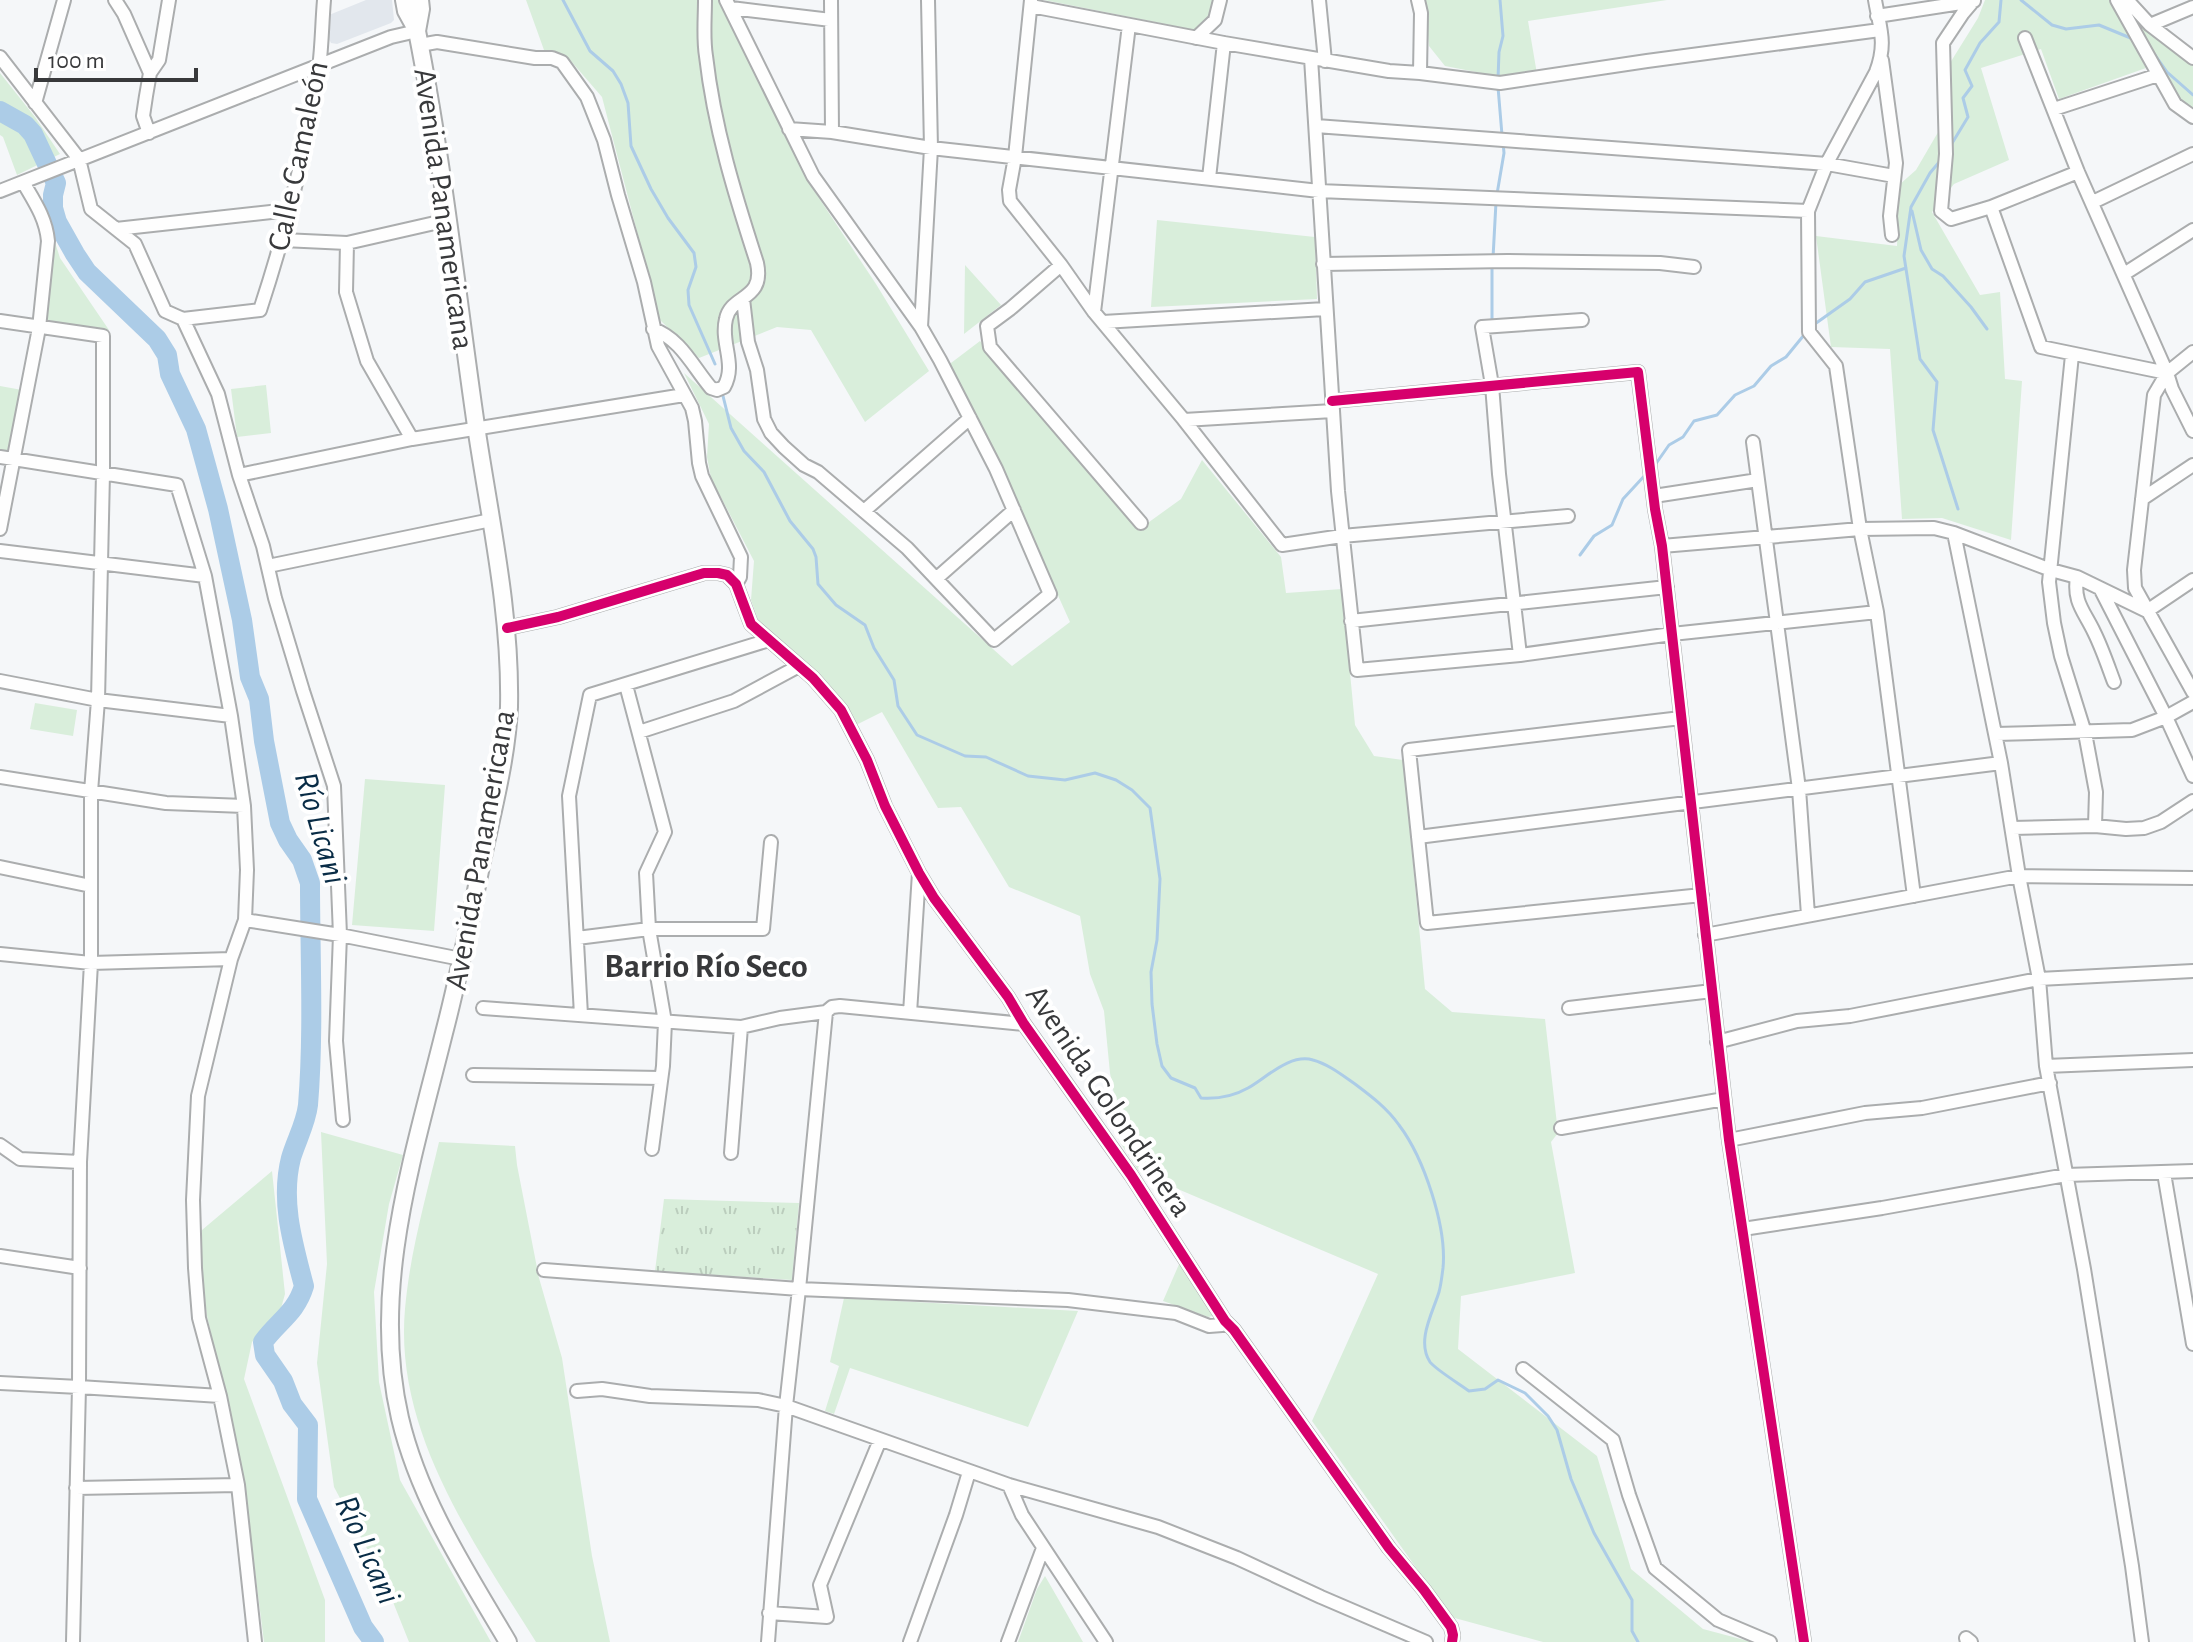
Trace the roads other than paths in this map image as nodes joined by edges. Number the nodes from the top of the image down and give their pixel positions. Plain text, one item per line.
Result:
1 (64, 0) edge
2 (115, 0) edge
3 (169, 0) edge
4 (324, 0) edge
5 (404, 0) edge
6 (420, 0) edge
7 (705, 0) edge
8 (831, 0) edge
9 (928, 0) edge
10 (1220, 0) edge
11 (1319, 0) edge
12 (1418, 0) edge
13 (1875, 0) edge
14 (1974, 0) edge
15 (2117, 0) edge
16 (2127, 0) edge
17 (1031, 3) edge
18 (728, 4) edge
19 (2193, 7) edge
20 (1877, 16) junction
21 (831, 20) junction
22 (1129, 25) junction
23 (2150, 25) junction
24 (1880, 30) junction
25 (419, 38) junction
26 (1196, 38) junction
27 (2025, 38) dead end
28 (1224, 43) junction
29 (0, 57) edge
30 (1882, 57) junction
31 (1311, 58) junction
32 (2193, 58) edge
33 (1325, 61) junction
34 (319, 66) junction
35 (150, 73) junction
36 (1420, 73) junction
37 (2158, 75) junction
38 (35, 103) junction
39 (2054, 109) junction
40 (2193, 117) edge
41 (1316, 126) junction
42 (789, 129) junction
43 (832, 132) junction
44 (149, 133) junction
45 (931, 148) junction
46 (2193, 154) edge
47 (1015, 157) junction
48 (79, 159) junction
49 (1827, 164) junction
50 (1110, 168) junction
51 (2078, 172) junction
52 (1894, 176) junction
53 (1209, 178) junction
54 (23, 182) junction
55 (0, 191) edge
56 (1319, 191) junction
57 (2093, 202) junction
58 (1991, 207) junction
59 (289, 210) junction
60 (1808, 211) junction
61 (448, 220) junction
62 (116, 229) junction
63 (2193, 230) edge
64 (1892, 235) dead end
65 (283, 240) junction
66 (347, 243) junction
67 (1323, 264) junction
68 (1061, 265) junction
69 (1694, 267) dead end
70 (2124, 274) junction
71 (743, 299) junction
72 (1325, 309) junction
73 (1098, 317) junction
74 (183, 319) junction
75 (1582, 320) dead end
76 (0, 321) edge
77 (921, 327) junction
78 (39, 328) junction
79 (653, 329) junction
80 (2193, 352) edge
81 (2072, 355) junction
82 (2167, 373) junction
83 (1492, 385) junction
84 (684, 395) junction
85 (1332, 406) junction
86 (970, 418) junction
87 (1184, 420) junction
88 (476, 428) junction
89 (2193, 431) edge
90 (412, 439) junction
91 (1753, 442) dead end
92 (7, 458) edge
93 (2193, 465) edge
94 (103, 473) junction
95 (239, 475) junction
96 (1758, 480) junction
97 (1654, 496) junction
98 (2142, 499) junction
99 (1014, 510) junction
100 (864, 511) junction
101 (1568, 516) dead end
102 (491, 520) junction
103 (1505, 520) junction
104 (1141, 523) dead end
105 (0, 529) edge
106 (1860, 529) junction
107 (1954, 533) junction
108 (1342, 536) junction
109 (1767, 538) junction
110 (1662, 546) junction
111 (0, 551) edge
112 (99, 564) junction
113 (268, 566) junction
114 (2051, 570) junction
115 (205, 576) junction
116 (2077, 577) junction
117 (937, 578) junction
118 (2193, 580) edge
119 (736, 584) junction
120 (1667, 587) junction
121 (2101, 590) junction
122 (1514, 605) junction
123 (2147, 611) junction
124 (1877, 612) junction
125 (1351, 621) junction
126 (1778, 622) junction
127 (507, 628) junction
128 (1672, 634) junction
129 (769, 640) junction
130 (1520, 655) junction
131 (799, 666) junction
132 (0, 681) edge
133 (2114, 682) dead end
134 (626, 685) junction
135 (2193, 692) edge
136 (98, 700) junction
137 (2193, 702) edge
138 (231, 716) junction
139 (2166, 717) junction
140 (1681, 718) junction
141 (639, 732) junction
142 (2085, 733) junction
143 (1996, 734) junction
144 (2001, 763) junction
145 (1899, 776) junction
146 (2193, 776) edge
147 (0, 777) edge
148 (1799, 789) junction
149 (91, 792) junction
150 (2193, 801) edge
151 (1693, 802) junction
152 (244, 806) junction
153 (2095, 826) junction
154 (2012, 828) junction
155 (1418, 837) junction
156 (771, 842) dead end
157 (0, 867) edge
158 (919, 873) junction
159 (2019, 876) junction
160 (2193, 878) edge
161 (91, 886) junction
162 (1702, 895) junction
163 (1914, 896) junction
164 (1808, 915) junction
165 (245, 920) junction
166 (649, 929) junction
167 (340, 935) junction
168 (1705, 935) junction
169 (577, 938) junction
170 (0, 954) edge
171 (231, 959) junction
172 (461, 959) junction
173 (91, 963) junction
174 (2193, 971) edge
175 (2039, 979) junction
176 (1712, 991) junction
177 (483, 1008) dead end
178 (1569, 1008) dead end
179 (826, 1012) junction
180 (910, 1013) junction
181 (581, 1015) junction
182 (665, 1022) junction
183 (1024, 1024) junction
184 (741, 1027) junction
185 (1717, 1042) junction
186 (2193, 1060) edge
187 (2046, 1066) junction
188 (473, 1075) dead end
189 (661, 1078) junction
190 (2050, 1083) junction
191 (1724, 1099) junction
192 (343, 1120) dead end
193 (1561, 1128) dead end
194 (1729, 1140) junction
195 (0, 1145) edge
196 (652, 1149) dead end
197 (731, 1153) dead end
198 (80, 1162) junction
199 (2193, 1171) edge
200 (2164, 1173) junction
201 (2066, 1175) junction
202 (1743, 1229) junction
203 (0, 1256) edge
204 (80, 1268) junction
205 (544, 1270) dead end
206 (799, 1289) junction
207 (1225, 1321) junction
208 (2193, 1344) edge
209 (1523, 1369) dead end
210 (0, 1383) edge
211 (79, 1387) junction
212 (577, 1391) dead end
213 (220, 1396) junction
214 (786, 1406) junction
215 (880, 1440) junction
216 (969, 1472) junction
217 (238, 1485) junction
218 (1009, 1485) junction
219 (76, 1488) junction
220 (1043, 1548) junction
221 (769, 1613) junction
222 (73, 1642) edge
223 (255, 1642) edge
224 (508, 1642) edge
225 (768, 1642) edge
226 (910, 1642) edge
227 (1008, 1642) edge
228 (1106, 1642) edge
229 (1426, 1642) edge
230 (1452, 1642) edge
231 (1770, 1642) edge
232 (1804, 1642) edge
233 (2142, 1642) edge

1 - 38 street
2 - 35 street
3 - 35 street
4 - 34 street, Calle Camaleón
5 - 25 main road, Avenida Panamericana
6 - 25 main road, Avenida Panamericana
7 - 71 street
8 - 21 street
9 - 45 street
10 - 26 street
11 - 33 street
12 - 36 street
13 - 20 street
14 - 20 street
14 - 58 street
15 - 37 street
16 - 23 street
17 - 22 street
17 - 47 street
18 - 21 street
18 - 42 street
19 - 23 street
20 - 24 street
21 - 43 street
22 - 26 street
22 - 50 street
23 - 32 street
24 - 30 street
24 - 36 street
25 - 34 street
25 - 61 main road, Avenida Panamericana
25 - 79 street, Avenida Golondrinera
26 - 28 street
27 - 39 street
28 - 31 street
28 - 53 street
29 - 38 street
30 - 49 street
30 - 52 street
31 - 33 street
31 - 41 street
33 - 36 street
34 - 44 street
34 - 59 street, Calle Camaleón
35 - 44 street
37 - 39 street
37 - 40 street
38 - 48 street
39 - 51 street
41 - 49 street
41 - 56 street
42 - 43 street
42 - 77 street
43 - 45 street
44 - 48 street
45 - 47 street
45 - 77 street
46 - 57 street
47 - 50 street
47 - 68 street
48 - 54 street
48 - 62 street
49 - 52 street
49 - 60 street
50 - 53 street
50 - 73 street
51 - 57 street
51 - 58 street
52 - 64 street
53 - 56 street
54 - 55 street
54 - 78 street
56 - 60 street
56 - 67 street
57 - 70 street
58 - 81 street
59 - 62 street
59 - 65 street, Calle Camaleón
60 - 106 street
61 - 66 street
61 - 88 main road, Avenida Panamericana
62 - 74 street
63 - 70 street
65 - 66 street
65 - 74 street, Calle Camaleón
66 - 90 street
67 - 69 street
67 - 72 street
68 - 73 street
68 - 104 street
70 - 82 street
71 - 79 street
71 - 100 street
72 - 73 street
72 - 85 street
73 - 87 street
74 - 95 street
75 - 83 street
76 - 78 street
77 - 86 street
78 - 92 street
78 - 94 street
79 - 84 street, Avenida Golondrinera
80 - 82 street
81 - 82 street
81 - 114 street
82 - 89 street
82 - 98 street
83 - 85 street
83 - 97 street
83 - 103 street
84 - 88 street
84 - 119 street, Avenida Golondrinera
85 - 87 street
85 - 108 street
86 - 99 street
86 - 100 street
87 - 108 street
88 - 90 street
88 - 102 main road, Avenida Panamericana
90 - 95 street
91 - 96 street
92 - 94 street
92 - 105 street
93 - 98 street
94 - 112 street
94 - 115 street
95 - 113 street
96 - 97 street
96 - 109 street
97 - 110 street
98 - 123 street
99 - 117 street
99 - 117 street
100 - 117 street
101 - 103 street
102 - 113 street
102 - 127 main road, Avenida Panamericana
103 - 108 street
103 - 122 street
106 - 107 street
106 - 109 street
106 - 124 street
107 - 114 street
107 - 143 street
108 - 125 street
109 - 110 street
109 - 126 street
110 - 120 street
111 - 112 street
112 - 115 street
112 - 136 street
113 - 167 street
114 - 116 street
114 - 142 street
115 - 138 street
116 - 121 street
116 - 133 street
118 - 123 street
119 - 127 street
119 - 129 street, Avenida Golondrinera
120 - 122 street
120 - 128 street
121 - 123 street
121 - 139 street
122 - 125 street
122 - 130 street
123 - 135 street
124 - 126 street
124 - 145 street
125 - 130 street
126 - 128 street
126 - 148 street
127 - 172 main road, Avenida Panamericana
128 - 130 street
128 - 140 street
129 - 131 street, Avenida Golondrinera
129 - 134 street
131 - 141 street
131 - 158 street, Avenida Golondrinera
132 - 136 street
134 - 141 street
134 - 169 street
136 - 138 street
136 - 149 street
137 - 139 street
138 - 152 street
139 - 142 street
139 - 146 street
140 - 151 street
140 - 155 street
141 - 166 street
142 - 143 street
142 - 153 street
143 - 144 street
144 - 145 street
144 - 154 street
145 - 148 street
145 - 163 street
147 - 149 street
148 - 151 street
148 - 164 street
149 - 152 street
149 - 161 street
150 - 153 street
151 - 155 street
151 - 162 street
152 - 165 street
153 - 154 street
154 - 159 street
155 - 162 street
156 - 166 street
157 - 161 street
158 - 180 street
158 - 183 street, Avenida Golondrinera
159 - 160 street
159 - 163 street
159 - 175 street
161 - 173 street
162 - 168 street
163 - 164 street
164 - 168 street
165 - 167 street
165 - 171 street
166 - 169 street
166 - 182 street
167 - 172 street
167 - 192 street
168 - 176 street
169 - 181 street
170 - 173 street
171 - 173 street
171 - 213 street
172 - 224 main road, Avenida Panamericana
173 - 198 street
174 - 175 street
175 - 185 street
175 - 187 street
176 - 178 street
176 - 185 street
177 - 181 street
179 - 180 street
179 - 184 street
179 - 206 street
180 - 183 street
181 - 182 street
182 - 184 street
182 - 189 street
183 - 207 street, Avenida Golondrinera
184 - 197 street
185 - 191 street
186 - 187 street
187 - 190 street
188 - 189 street
189 - 196 street
190 - 194 street
190 - 201 street
191 - 193 street
191 - 194 street
194 - 202 street
195 - 198 street
198 - 204 street
199 - 200 street
200 - 201 street
200 - 208 street
201 - 202 street
201 - 233 street
202 - 232 street
203 - 204 street
204 - 211 street
205 - 206 street
206 - 207 street
206 - 214 street
207 - 230 street, Avenida Golondrinera
209 - 231 street
210 - 211 street
211 - 213 street
211 - 219 street
212 - 214 street
213 - 217 street
214 - 215 street
214 - 221 street
215 - 216 street
215 - 221 street
216 - 218 street
216 - 226 street
217 - 219 street
217 - 223 street
218 - 220 street
218 - 229 street
219 - 222 street
220 - 227 street
220 - 228 street
221 - 225 street

